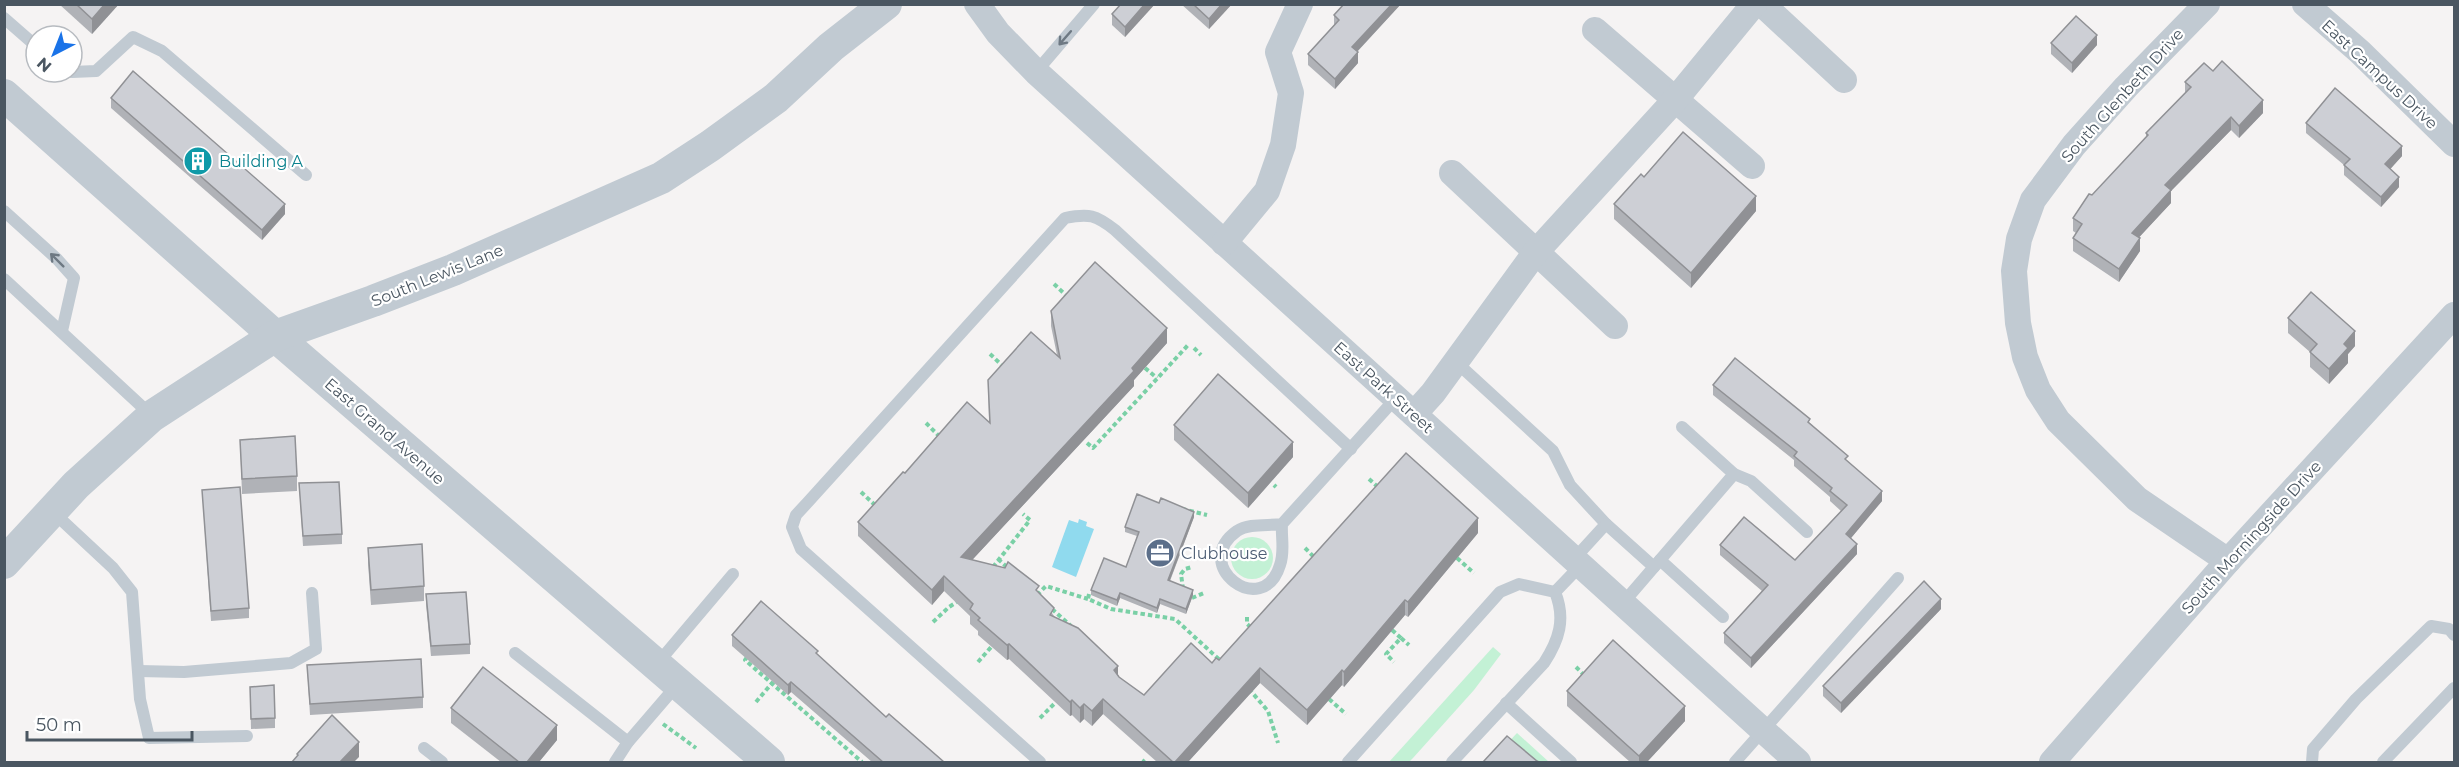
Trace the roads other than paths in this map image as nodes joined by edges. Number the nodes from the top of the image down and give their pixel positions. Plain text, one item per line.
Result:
1 (886, 4) edge
2 (977, 4) edge
3 (1094, 4) edge
4 (1300, 4) edge
5 (1754, 4) edge
6 (1762, 4) edge
7 (2207, 4) edge
8 (2305, 4) edge
9 (4, 18) edge
10 (1595, 30) dead end
11 (24, 36) edge
12 (84, 72) edge
13 (1036, 72) junction
14 (1844, 80) dead end
15 (4, 95) edge
16 (1675, 100) junction
17 (2454, 144) edge
18 (1752, 166) dead end
19 (1452, 173) dead end
20 (306, 175) dead end
21 (4, 211) edge
22 (1224, 243) junction
23 (1535, 253) junction
24 (4, 279) edge
25 (2454, 315) edge
26 (1615, 326) dead end
27 (62, 331) junction
28 (275, 336) junction
29 (1456, 362) junction
30 (1405, 406) junction
31 (152, 416) junction
32 (1682, 427) dead end
33 (1351, 449) junction
34 (1734, 474) junction
35 (52, 511) junction
36 (1282, 524) junction
37 (1606, 524) junction
38 (1807, 532) dead end
39 (2228, 561) junction
40 (1577, 562) junction
41 (4, 563) edge
42 (1657, 563) junction
43 (733, 574) dead end
44 (1898, 578) dead end
45 (1556, 592) junction
46 (312, 593) dead end
47 (1623, 603) junction
48 (1723, 617) dead end
49 (2454, 635) edge
50 (515, 653) dead end
51 (139, 671) junction
52 (667, 675) junction
53 (2454, 688) edge
54 (1506, 703) junction
55 (1763, 730) junction
56 (247, 736) dead end
57 (628, 742) junction
58 (424, 748) dead end
59 (442, 762) edge
60 (615, 762) edge
61 (769, 762) edge
62 (1040, 762) edge
63 (1348, 762) edge
64 (1452, 762) edge
65 (1571, 762) edge
66 (1735, 762) edge
67 (1798, 762) edge
68 (2052, 762) edge
69 (2312, 762) edge
70 (2383, 762) edge

1 - 28 street, South Lewis Lane
2 - 13 street, East Park Street
3 -> 13 lane
4 - 22 street
5 - 16 street
6 - 14 street
7 - 39 street, South Glenbeth Drive
8 - 17 street, East Campus Drive
9 - 11 lane
10 - 16 street
12 - 20 lane
13 - 22 street, East Park Street
15 - 28 street, East Grand Avenue
16 - 18 street
16 - 23 street
19 - 23 street
27 -> 21 lane
22 - 30 street, East Park Street
23 - 26 street
23 - 29 street
24 - 27 lane
25 - 39 street, South Morningside Drive
27 - 31 lane
28 - 31 street, South Lewis Lane
28 - 52 street, East Grand Avenue
29 - 30 street
29 - 37 lane
30 - 33 lane
30 - 40 street, East Park Street
31 - 35 street, South Lewis Lane
32 - 34 lane
33 - 36 lane
33 - 62 lane
34 - 38 lane
34 - 42 lane
35 - 41 street, South Lewis Lane
35 - 51 lane
36 - 36 lane
37 - 40 lane
37 - 42 lane
39 - 68 street, South Morningside Drive
40 - 45 lane
40 - 47 street, East Park Street
42 - 47 lane
42 - 48 lane
43 - 52 lane
44 - 55 lane
45 - 54 lane
45 - 63 lane
46 - 51 lane
47 - 55 street, East Park Street
49 - 69 lane
50 - 57 lane
51 - 56 lane
52 - 57 lane
52 - 61 street, East Grand Avenue
53 - 70 lane
54 - 64 lane
54 - 65 lane
55 - 66 lane
55 - 67 street, East Park Street
57 - 60 lane
58 - 59 lane

